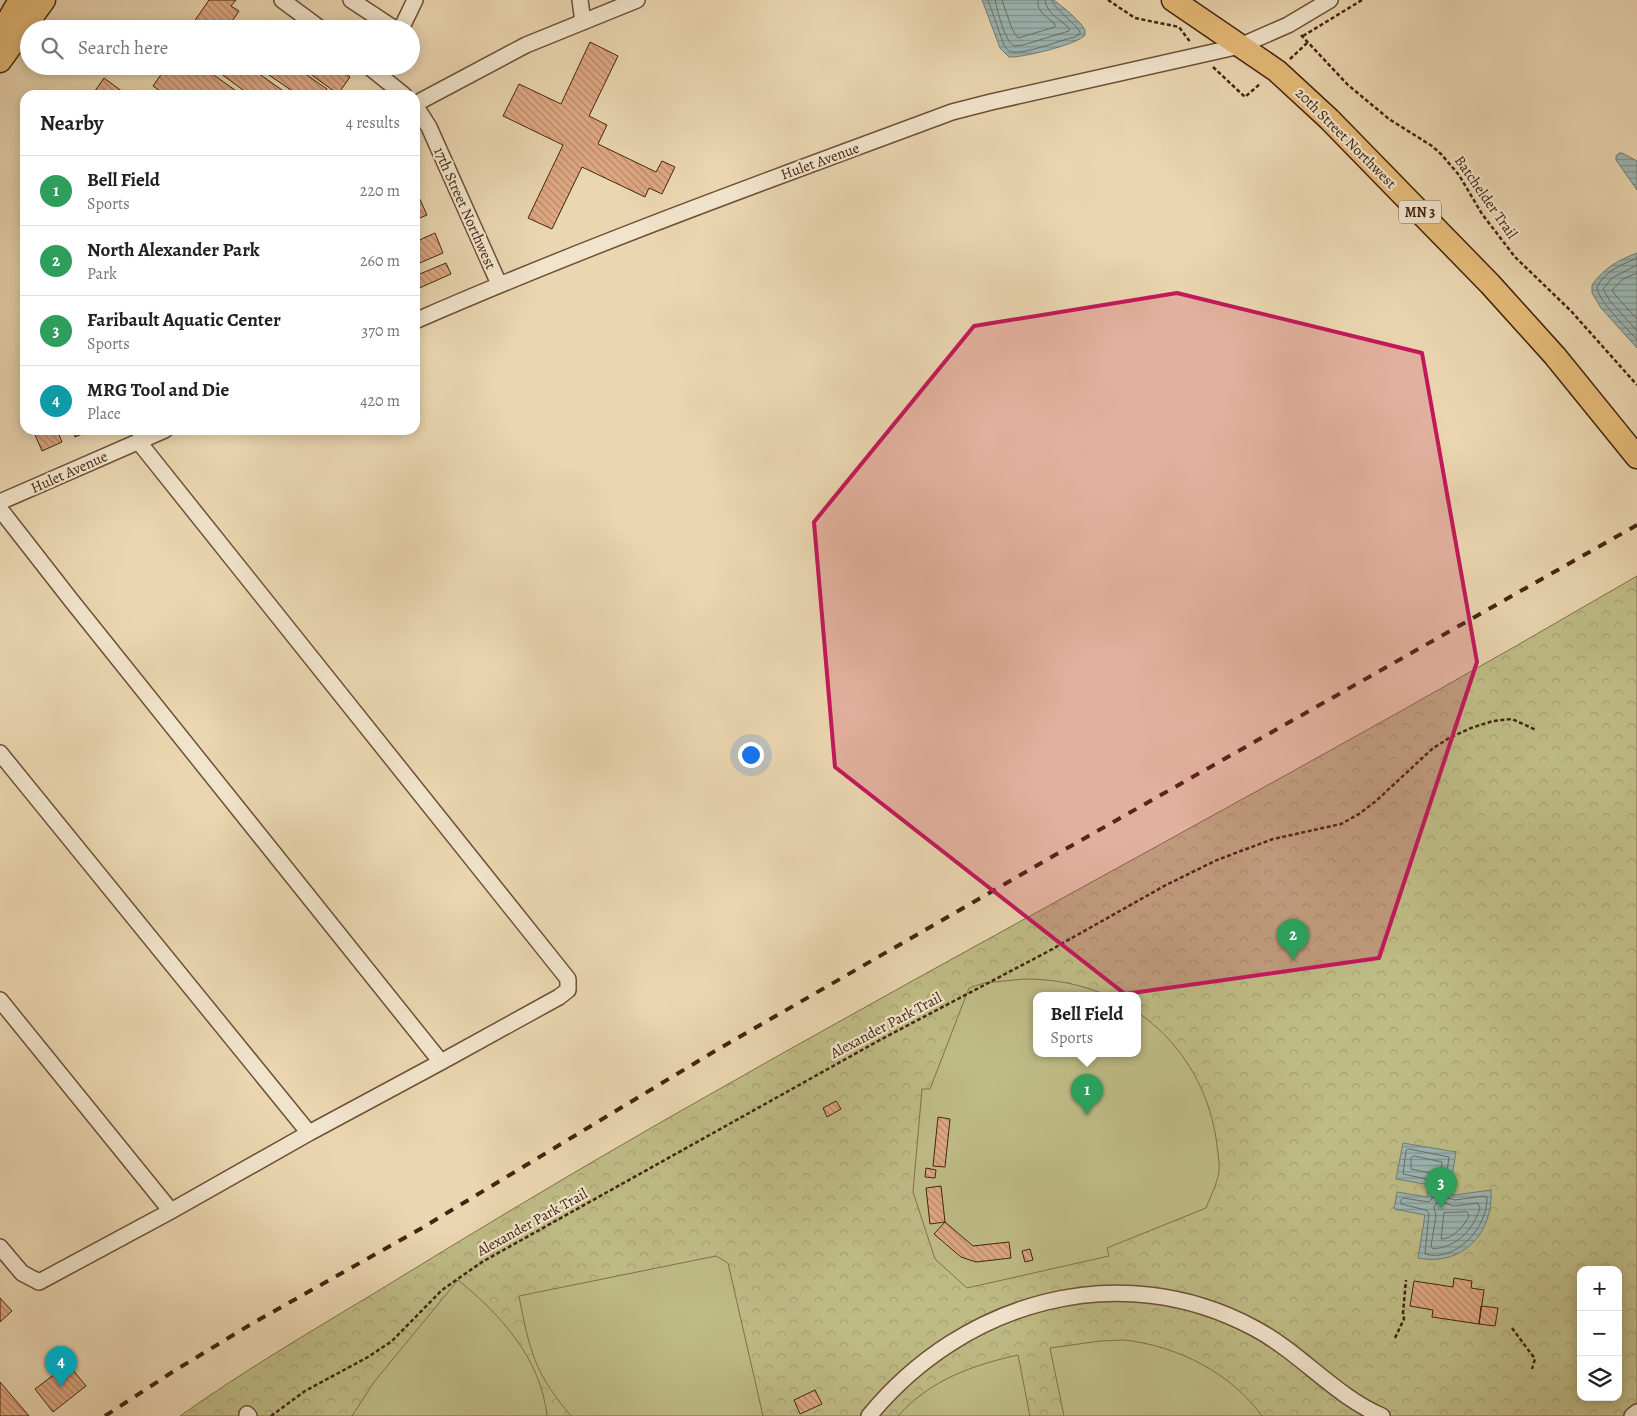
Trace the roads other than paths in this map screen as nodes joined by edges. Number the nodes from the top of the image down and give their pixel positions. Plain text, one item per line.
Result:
1 (20, 0) edge
2 (44, 0) edge
3 (282, 0) edge
4 (351, 0) edge
5 (414, 0) edge
6 (580, 0) edge
7 (637, 0) edge
8 (1172, 0) edge
9 (1330, 0) edge
10 (30, 20) edge
11 (309, 20) edge
12 (381, 20) edge
13 (405, 20) edge
14 (583, 22) junction
15 (20, 33) edge
16 (0, 35) edge
17 (1240, 46) junction
18 (0, 61) edge
19 (382, 75) edge
20 (398, 90) edge
21 (420, 102) edge
22 (420, 113) edge
23 (499, 284) junction
24 (420, 319) edge
25 (153, 435) edge
26 (138, 441) junction
27 (1637, 457) edge
28 (0, 502) edge
29 (0, 508) edge
30 (0, 753) edge
31 (0, 1000) edge
32 (441, 1062) junction
33 (309, 1133) junction
34 (171, 1211) junction
35 (0, 1247) edge
36 (1637, 1412) edge
37 (870, 1416) edge
38 (1382, 1416) edge
39 (1632, 1416) edge

1 - 16 highway
2 - 10 highway
3 - 11 street
4 - 12 street
5 - 13 street
6 - 14 street
7 - 14 street
8 - 17 highway, 20th Street Northwest / MN 3
9 - 17 street, Hulet Avenue
14 - 21 street
15 - 18 highway
17 - 23 street, Hulet Avenue
17 - 27 highway, 20th Street Northwest / MN 3
19 - 20 street
22 - 23 street, 17th Street Northwest
23 - 24 street, Hulet Avenue
25 - 26 street, Hulet Avenue
26 - 28 street, Hulet Avenue
26 - 32 street
29 - 32 street
30 - 33 street
31 - 34 street
32 - 33 street
33 - 34 street
34 - 35 street
36 - 39 street
37 - 38 street

